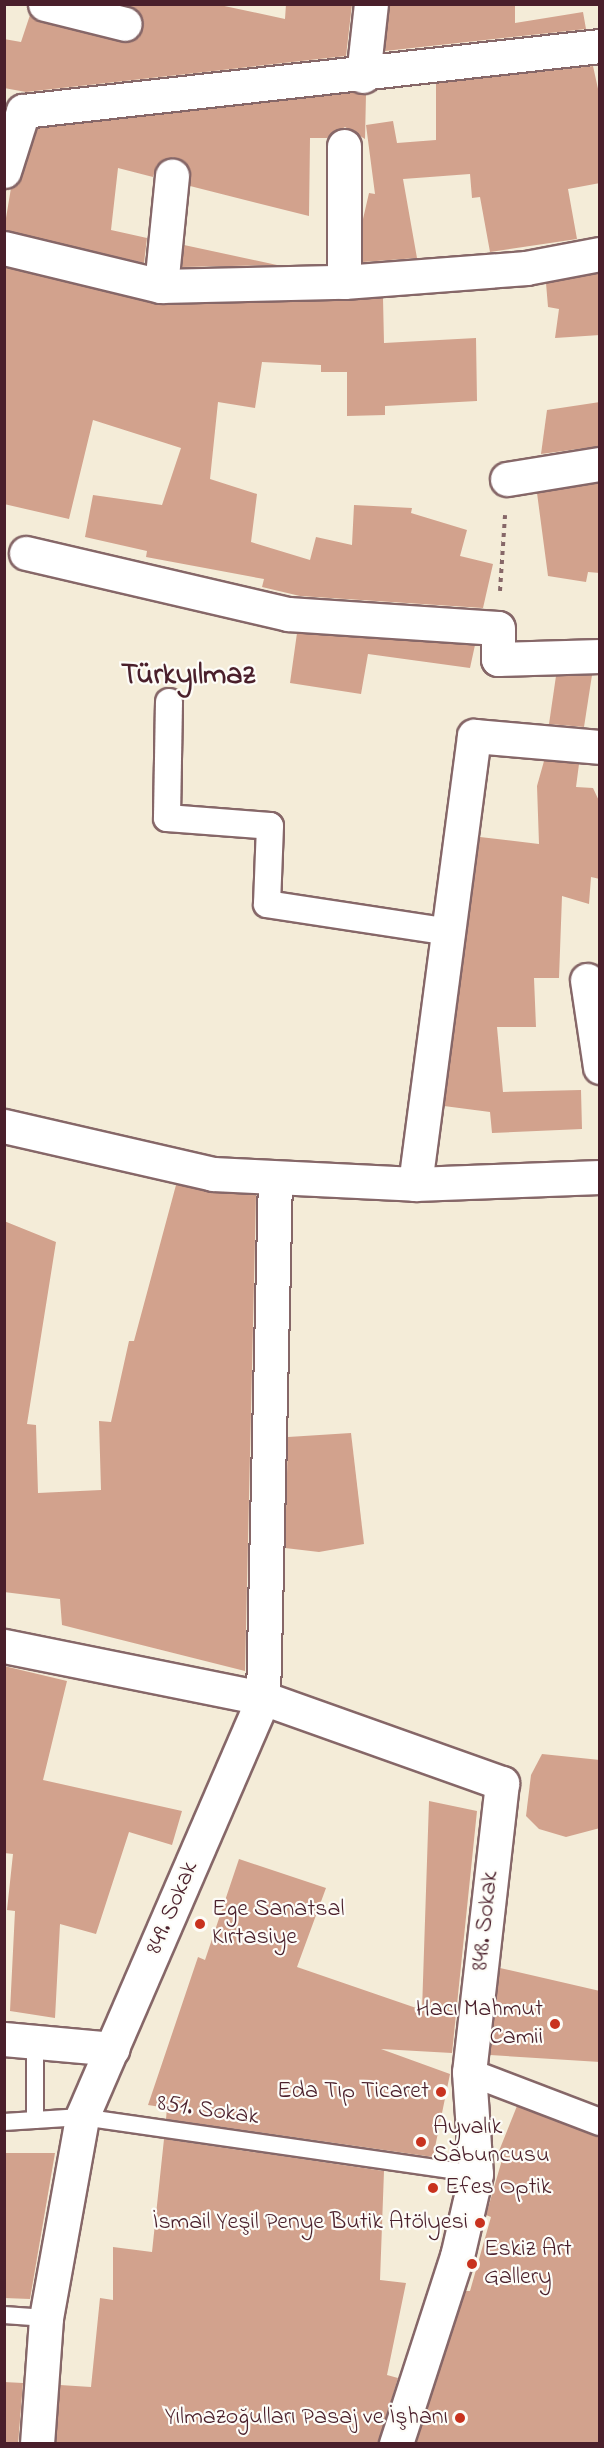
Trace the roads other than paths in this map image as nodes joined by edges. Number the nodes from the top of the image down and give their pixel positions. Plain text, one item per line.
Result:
1 (45, 4) edge
2 (371, 4) edge
3 (126, 24) dead end
4 (600, 46) edge
5 (363, 76) junction
6 (344, 146) dead end
7 (4, 171) edge
8 (172, 176) dead end
9 (4, 248) edge
10 (600, 254) edge
11 (344, 282) junction
12 (161, 286) junction
13 (600, 464) edge
14 (507, 478) road end
15 (26, 553) dead end
16 (600, 656) edge
17 (169, 702) dead end
18 (600, 747) edge
19 (451, 932) junction
20 (587, 980) dead end
21 (600, 1067) edge
22 (4, 1126) edge
23 (600, 1177) edge
24 (275, 1178) junction
25 (415, 1184) junction
26 (4, 1646) edge
27 (263, 1698) junction
28 (20, 2040) edge
29 (113, 2049) junction
30 (469, 2072) junction
31 (82, 2117) junction
32 (35, 2120) junction
33 (4, 2122) edge
34 (600, 2122) edge
35 (476, 2174) junction
36 (4, 2314) edge
37 (46, 2318) junction
38 (37, 2444) edge
39 (396, 2444) edge

1 - 3 street
2 - 5 street
4 - 5 street
5 - 7 street
6 - 11 street
8 - 12 street
9 - 12 street
10 - 11 street
11 - 12 street
13 - 14 street
15 - 16 street
17 - 19 street
18 - 19 street
19 - 25 street
20 - 21 street
22 - 24 street
23 - 25 street
24 - 25 street
24 - 27 street
26 - 27 street
27 - 29 street, 849. Sokak
27 - 30 street, 848. Sokak
28 - 29 street
28 - 32 lane
29 - 31 street, 849. Sokak
30 - 34 street
30 - 35 street, 848. Sokak
31 - 32 lane, 851. Sokak
31 - 35 lane, 851. Sokak
31 - 37 street, 849. Sokak
32 - 33 lane, 851. Sokak
35 - 39 street, 848. Sokak
36 - 37 lane
37 - 38 street, 849. Sokak

